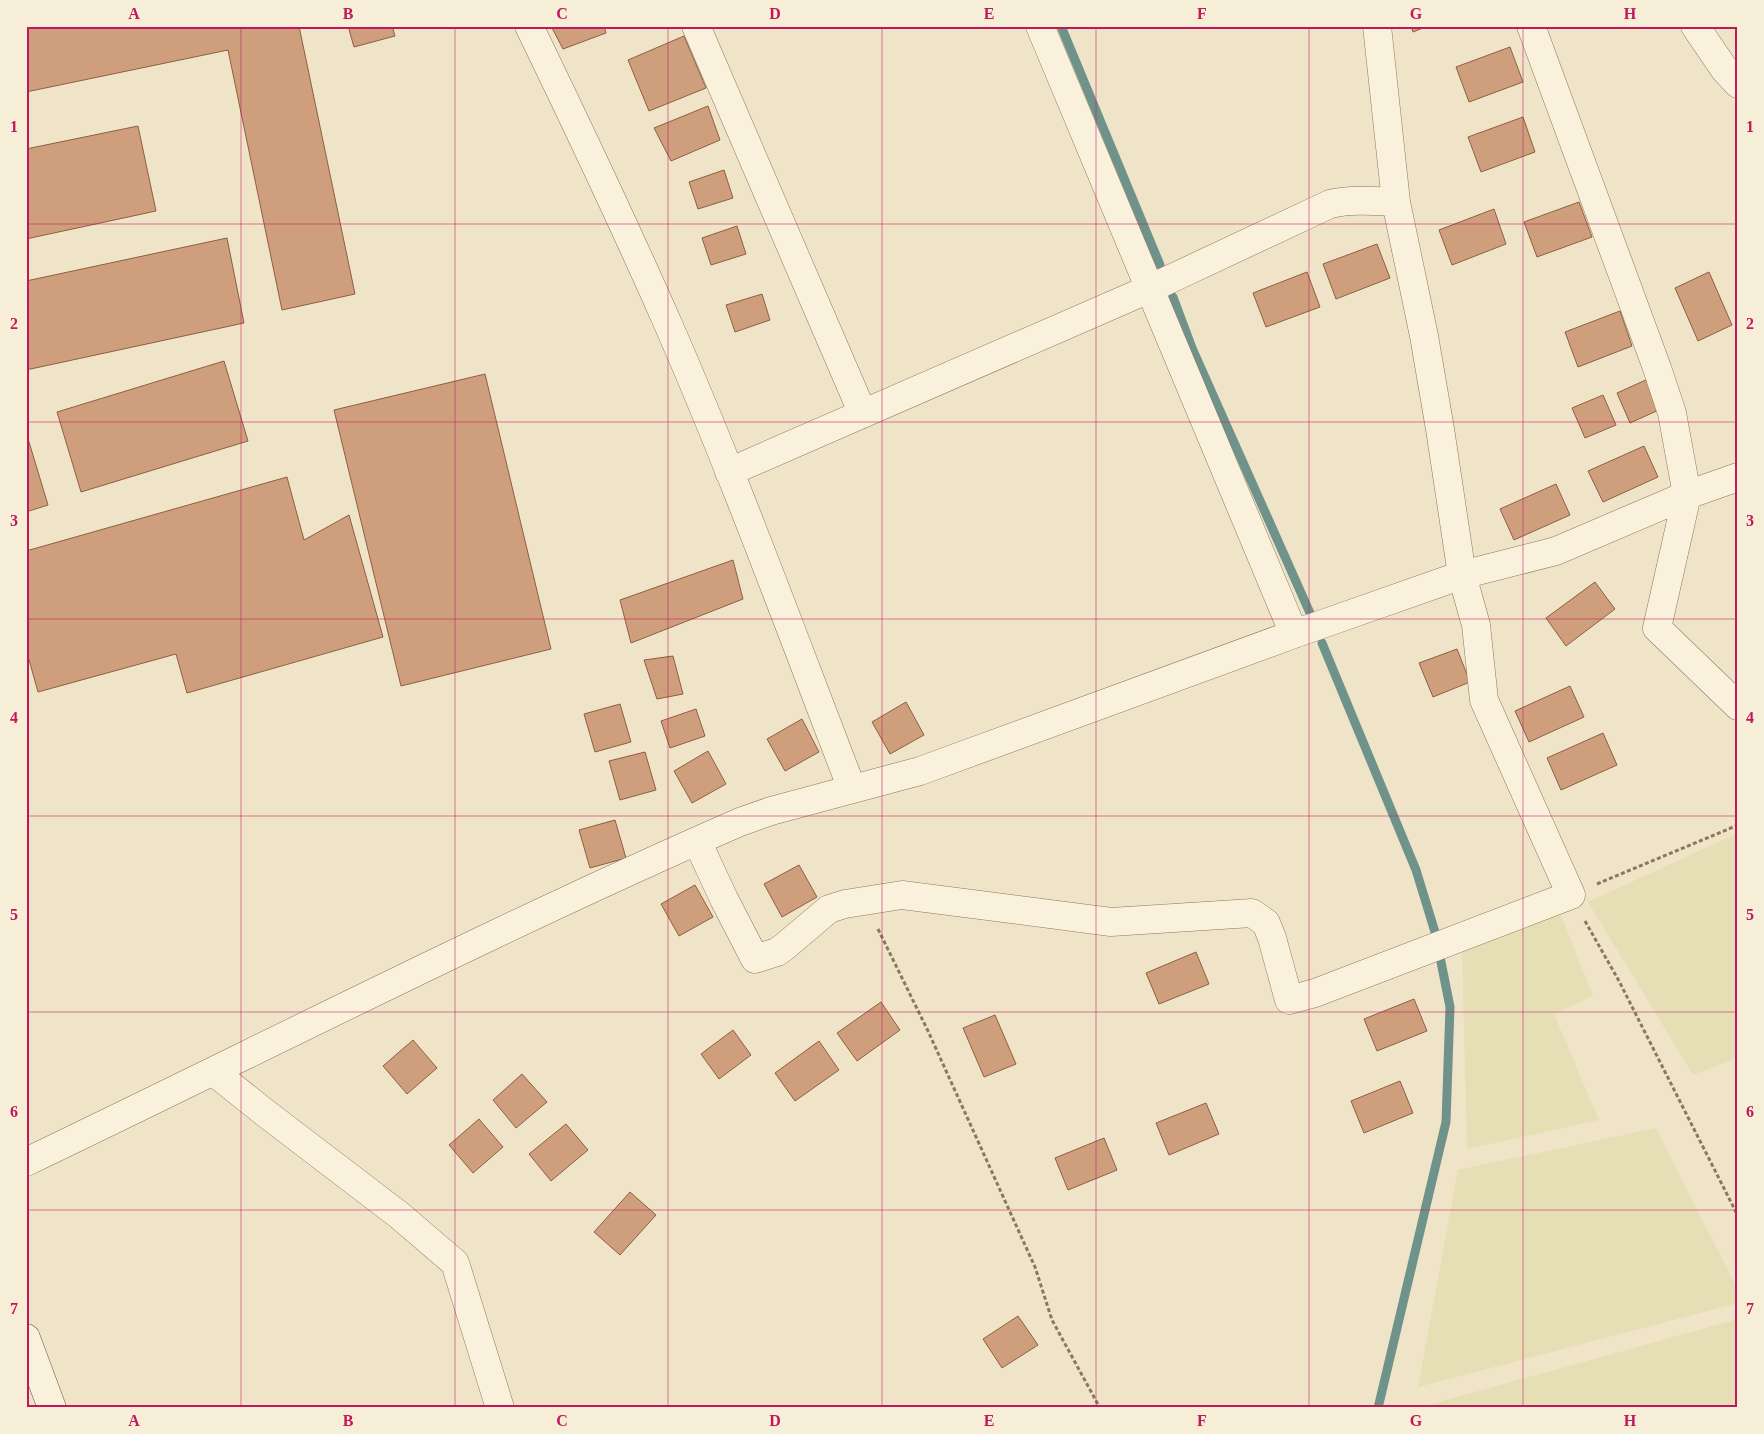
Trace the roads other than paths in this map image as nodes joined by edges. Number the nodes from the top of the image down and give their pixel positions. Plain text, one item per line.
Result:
1 (529, 26) edge
2 (696, 26) edge
3 (1040, 26) edge
4 (1377, 26) edge
5 (1531, 26) edge
6 (1695, 26) edge
7 (1738, 84) edge
8 (1396, 202) junction
9 (1149, 289) junction
10 (863, 414) junction
11 (729, 472) junction
12 (1738, 477) edge
13 (1687, 495) junction
14 (1462, 575) junction
15 (1294, 634) junction
16 (1738, 706) edge
17 (852, 789) junction
18 (697, 841) junction
19 (214, 1072) junction
20 (26, 1162) edge
21 (26, 1338) edge
22 (52, 1408) edge
23 (500, 1408) edge

1 - 11 street
2 - 10 street
3 - 9 street
4 - 8 street
5 - 13 street
6 - 7 street
8 - 9 street
8 - 14 street
9 - 10 street
9 - 15 street
10 - 11 street
11 - 17 street
12 - 13 street
13 - 14 street
13 - 16 street
14 - 15 street
14 - 18 street
15 - 17 street
17 - 18 street
18 - 19 street
19 - 20 street
19 - 23 street
21 - 22 street

